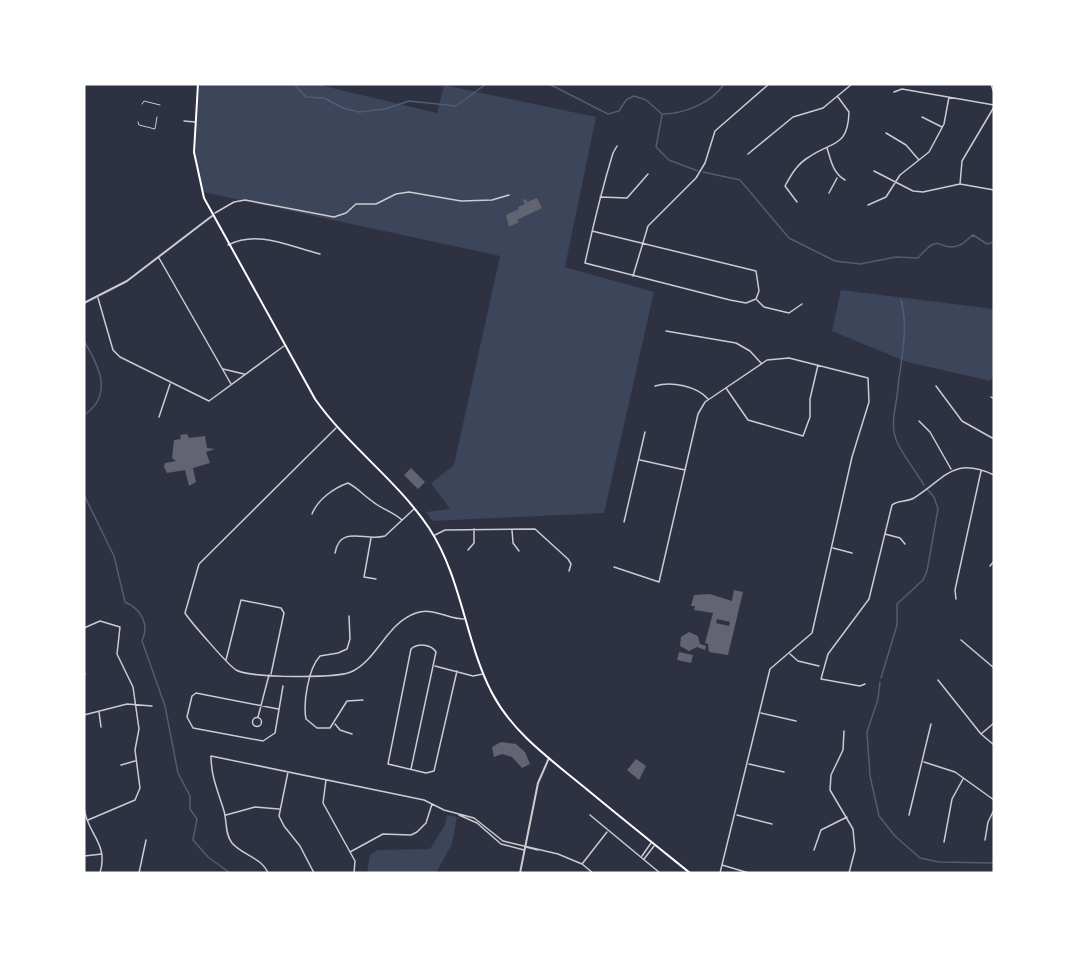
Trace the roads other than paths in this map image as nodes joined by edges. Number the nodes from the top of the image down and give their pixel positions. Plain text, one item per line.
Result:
1 (198, 84) edge
2 (769, 84) edge
3 (852, 84) edge
4 (991, 84) edge
5 (894, 92) dead end
6 (994, 93) edge
7 (838, 97) junction
8 (949, 97) junction
9 (142, 104) dead end
10 (160, 105) dead end
11 (994, 106) edge
12 (157, 117) dead end
13 (922, 117) dead end
14 (184, 121) dead end
15 (138, 122) dead end
16 (196, 122) junction
17 (942, 128) junction
18 (886, 133) dead end
19 (617, 146) dead end
20 (827, 148) junction
21 (748, 153) dead end
22 (920, 161) junction
23 (874, 171) dead end
24 (648, 174) dead end
25 (838, 176) junction
26 (845, 180) dead end
27 (895, 183) junction
28 (960, 184) junction
29 (994, 190) edge
30 (829, 193) dead end
31 (509, 195) dead end
32 (600, 197) junction
33 (797, 202) dead end
34 (868, 205) dead end
35 (212, 216) junction
36 (592, 231) junction
37 (642, 243) junction
38 (228, 245) junction
39 (320, 254) dead end
40 (158, 256) junction
41 (633, 276) junction
42 (98, 297) junction
43 (756, 299) junction
44 (84, 303) edge
45 (802, 304) dead end
46 (666, 331) dead end
47 (284, 346) junction
48 (761, 364) junction
49 (818, 365) junction
50 (222, 369) junction
51 (246, 374) junction
52 (171, 383) junction
53 (231, 385) junction
54 (655, 386) dead end
55 (936, 386) dead end
56 (726, 387) junction
57 (708, 400) junction
58 (159, 417) dead end
59 (919, 421) dead end
60 (336, 428) junction
61 (645, 432) dead end
62 (994, 439) edge
63 (639, 460) junction
64 (685, 470) junction
65 (952, 470) junction
66 (982, 470) junction
67 (994, 475) edge
68 (415, 509) junction
69 (312, 514) dead end
70 (402, 520) junction
71 (624, 522) dead end
72 (474, 529) junction
73 (512, 529) junction
74 (885, 534) junction
75 (434, 536) junction
76 (372, 537) junction
77 (905, 544) dead end
78 (832, 548) junction
79 (468, 550) dead end
80 (519, 551) dead end
81 (334, 553) dead end
82 (852, 553) dead end
83 (994, 561) edge
84 (990, 566) dead end
85 (614, 567) dead end
86 (569, 572) dead end
87 (376, 579) dead end
88 (956, 599) dead end
89 (349, 616) dead end
90 (466, 618) junction
91 (84, 628) edge
92 (961, 640) dead end
93 (790, 653) junction
94 (226, 660) junction
95 (434, 665) junction
96 (819, 666) dead end
97 (994, 668) edge
98 (457, 671) junction
99 (483, 674) junction
100 (270, 675) junction
101 (312, 676) junction
102 (938, 680) dead end
103 (865, 684) dead end
104 (283, 686) dead end
105 (363, 700) dead end
106 (134, 704) junction
107 (261, 705) junction
108 (152, 706) dead end
109 (278, 709) junction
110 (99, 711) junction
111 (760, 713) junction
112 (84, 715) edge
113 (258, 717) dead end
114 (796, 721) dead end
115 (994, 723) edge
116 (335, 724) junction
117 (931, 724) dead end
118 (101, 727) dead end
119 (844, 731) dead end
120 (981, 734) junction
121 (352, 735) dead end
122 (994, 745) edge
123 (549, 758) junction
124 (136, 760) junction
125 (923, 762) junction
126 (748, 764) junction
127 (121, 765) dead end
128 (411, 768) junction
129 (288, 771) junction
130 (784, 772) dead end
131 (84, 775) edge
132 (326, 779) junction
133 (964, 779) junction
134 (84, 786) edge
135 (994, 800) edge
136 (432, 804) junction
137 (84, 808) edge
138 (279, 808) junction
139 (994, 810) edge
140 (225, 815) junction
141 (590, 815) dead end
142 (736, 815) junction
143 (909, 815) dead end
144 (847, 817) junction
145 (88, 820) junction
146 (771, 824) dead end
147 (608, 831) junction
148 (146, 840) dead end
149 (985, 840) dead end
150 (944, 842) dead end
151 (653, 844) junction
152 (525, 849) junction
153 (814, 850) dead end
154 (350, 852) junction
155 (102, 854) junction
156 (84, 856) edge
157 (641, 857) junction
158 (644, 860) junction
159 (582, 864) junction
160 (722, 865) junction
161 (100, 873) edge
162 (140, 873) edge
163 (268, 873) edge
164 (315, 873) edge
165 (354, 873) edge
166 (520, 873) edge
167 (593, 873) edge
168 (660, 873) edge
169 (690, 873) edge
170 (720, 873) edge
171 (749, 873) edge
172 (849, 873) edge

1 - 16 main road
2 - 37 street
3 - 7 street
4 - 6 street
5 - 8 street
7 - 20 street
7 - 21 street
8 - 11 street
8 - 17 street
9 - 10 lane
11 - 28 street
12 - 15 lane
13 - 17 street
14 - 16 street
16 - 35 main road
17 - 22 street
18 - 22 street
19 - 32 street
20 - 25 street
20 - 33 street
22 - 27 street
23 - 27 street
24 - 32 street
25 - 26 street
25 - 30 street
27 - 28 street
27 - 34 street
28 - 29 street
31 - 35 street
32 - 36 street
35 - 38 main road
35 - 40 street
36 - 37 street
36 - 41 street
37 - 41 street
37 - 43 street
38 - 39 street
38 - 47 main road
40 - 42 street
40 - 50 street
41 - 43 street
42 - 44 street
42 - 52 street
43 - 45 street
46 - 48 street
47 - 51 street
47 - 60 main road
48 - 49 street
48 - 56 street
49 - 56 street
49 - 78 street
50 - 51 street
50 - 53 street
51 - 53 street
52 - 53 street
52 - 58 street
54 - 57 street
55 - 62 street
56 - 57 street
57 - 64 street
59 - 65 street
60 - 68 main road
60 - 94 street
61 - 63 street
63 - 64 street
63 - 71 street
64 - 85 street
65 - 66 street
65 - 74 street
66 - 67 street
66 - 88 street
68 - 70 street
68 - 75 main road
69 - 70 street
70 - 76 street
72 - 73 street
72 - 75 street
72 - 79 street
73 - 80 street
73 - 86 street
74 - 77 street
74 - 103 street
75 - 90 main road
76 - 81 street
76 - 87 street
78 - 82 street
78 - 93 street
83 - 84 street
89 - 101 street
90 - 99 main road
90 - 101 street
91 - 106 street
92 - 97 street
93 - 96 street
93 - 111 street
94 - 100 street
94 - 100 street
95 - 98 street
95 - 128 street
95 - 128 street
98 - 99 street
98 - 128 street
99 - 123 main road
100 - 101 street
100 - 107 street
101 - 116 street
102 - 120 street
104 - 109 street
105 - 116 street
106 - 108 street
106 - 110 street
106 - 124 street
107 - 109 street
107 - 109 street
107 - 113 street
110 - 112 street
110 - 118 street
111 - 114 street
111 - 126 street
115 - 120 street
116 - 121 street
117 - 125 street
119 - 144 street
120 - 122 street
123 - 151 main road
123 - 152 street
124 - 127 street
124 - 145 street
125 - 133 street
125 - 143 street
126 - 130 street
126 - 142 street
129 - 132 street
129 - 138 street
129 - 140 street
131 - 134 street
132 - 136 street
132 - 154 street
133 - 135 street
133 - 150 street
136 - 152 street
136 - 154 street
137 - 145 street
138 - 140 street
138 - 164 street
139 - 149 street
140 - 163 street
141 - 147 street
142 - 146 street
142 - 160 street
144 - 153 street
144 - 172 street
145 - 155 street
147 - 157 street
147 - 159 street
148 - 162 street
151 - 157 street
151 - 158 street
151 - 169 main road
152 - 159 street
152 - 166 street
154 - 165 street
155 - 156 street
155 - 161 street
157 - 158 street
158 - 168 street
159 - 167 street
160 - 170 street
160 - 171 street

